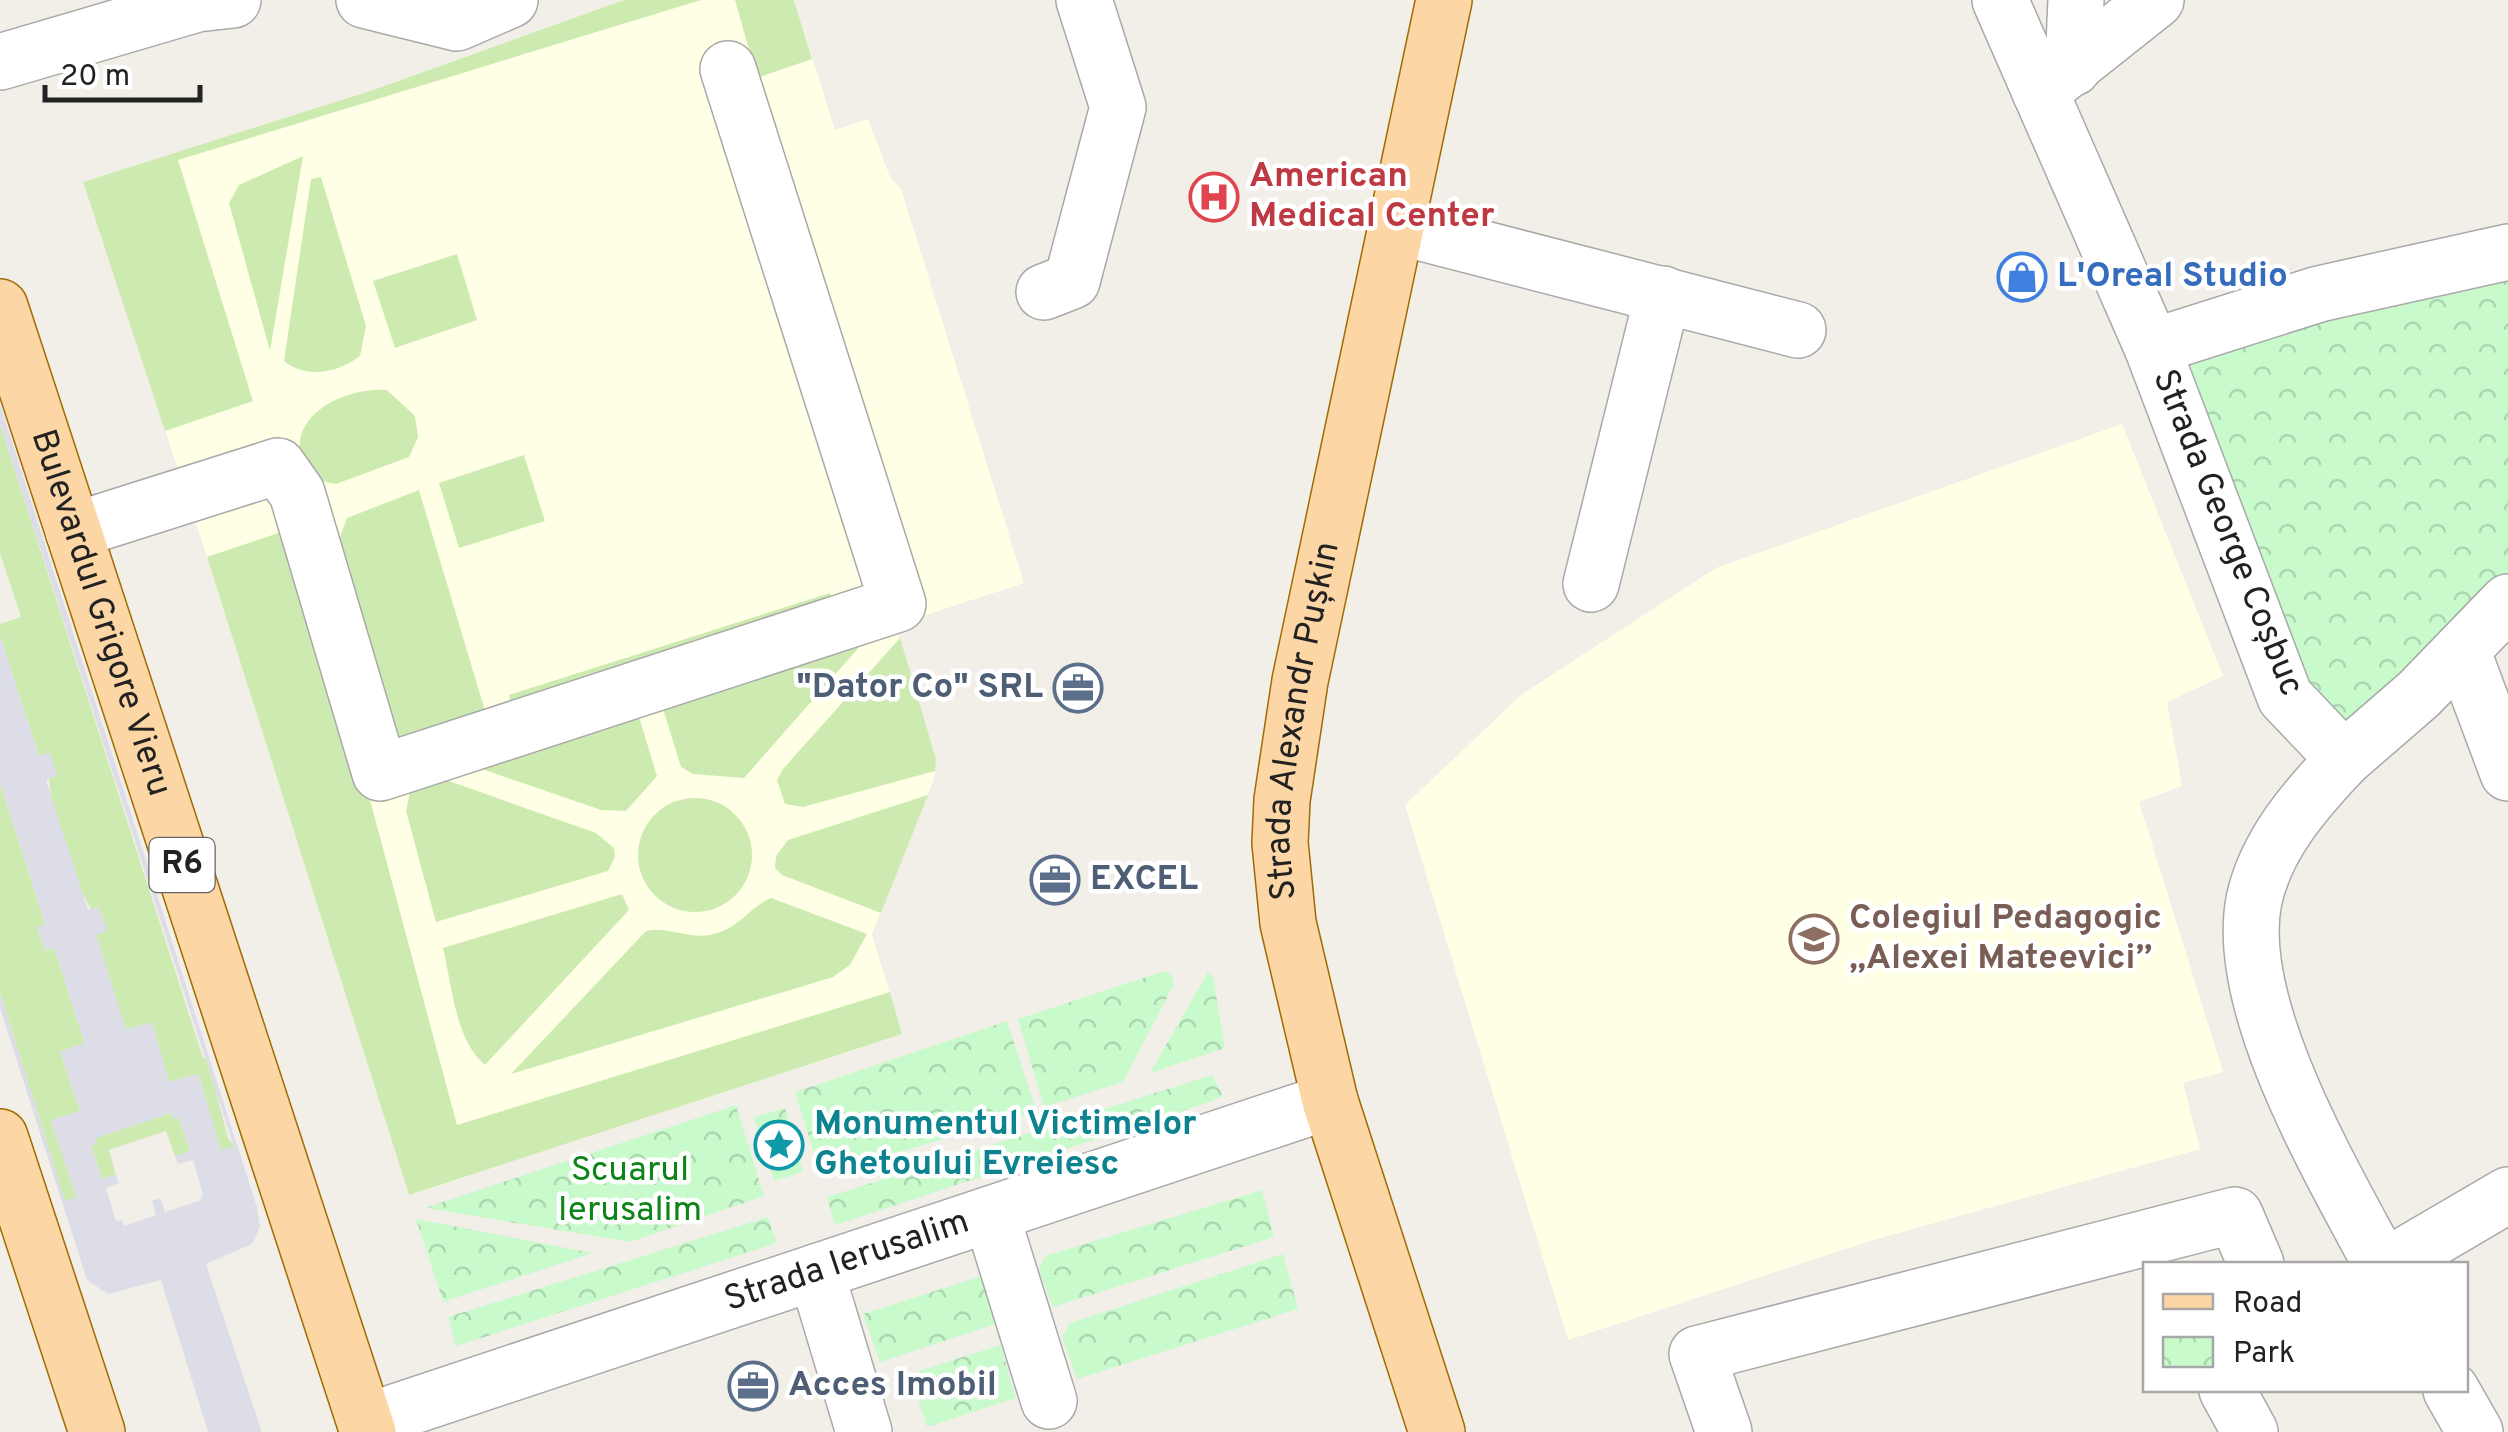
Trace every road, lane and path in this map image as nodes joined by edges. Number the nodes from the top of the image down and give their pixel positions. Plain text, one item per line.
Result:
1 (364, 0) edge
2 (510, 0) edge
3 (1084, 0) edge
4 (1444, 0) edge
5 (2000, 0) edge
6 (2076, 0) edge
7 (2156, 0) edge
8 (208, 1) edge
9 (0, 62) edge
10 (728, 69) dead end
11 (2057, 80) junction
12 (1396, 226) junction
13 (2508, 252) edge
14 (1044, 292) dead end
15 (1662, 294) junction
16 (0, 307) edge
17 (1798, 330) dead end
18 (2152, 347) junction
19 (73, 531) junction
20 (1590, 584) dead end
21 (2508, 602) edge
22 (2462, 650) junction
23 (2344, 759) junction
24 (2508, 773) edge
25 (1330, 1100) junction
26 (0, 1137) edge
27 (2508, 1195) edge
28 (991, 1214) junction
29 (2255, 1262) edge
30 (2380, 1262) edge
31 (2393, 1262) edge
32 (816, 1272) junction
33 (2229, 1392) edge
34 (2452, 1392) edge
35 (1048, 1400) dead end
36 (366, 1427) edge
37 (97, 1432) edge
38 (864, 1432) edge
39 (1437, 1432) edge
40 (1724, 1432) edge
41 (2250, 1432) edge
42 (2475, 1432) edge

1 - 2 street
3 - 14 street
4 - 12 main road, Strada Alexandr Pușkin
5 - 11 street, Strada George Coșbuc
6 - 11 street
7 - 11 street
8 - 9 street
10 - 19 street
11 - 18 street, Strada George Coșbuc
12 - 15 street
12 - 25 main road, Strada Alexandr Pușkin
13 - 18 street
15 - 17 street
15 - 20 street
16 - 19 main road, Bulevardul Grigore Vieru / R6
18 - 23 street, Strada George Coșbuc
19 - 36 main road, Bulevardul Grigore Vieru / R6
21 - 22 street
22 - 23 street
22 - 24 street
23 - 30 street
25 - 28 street, Strada Ierusalim
25 - 39 main road, Strada Alexandr Pușkin
26 - 37 main road
27 - 31 street
28 - 32 street, Strada Ierusalim
28 - 35 street
29 - 40 street
32 - 36 street, Strada Ierusalim
32 - 38 street
33 - 41 street
34 - 42 street

